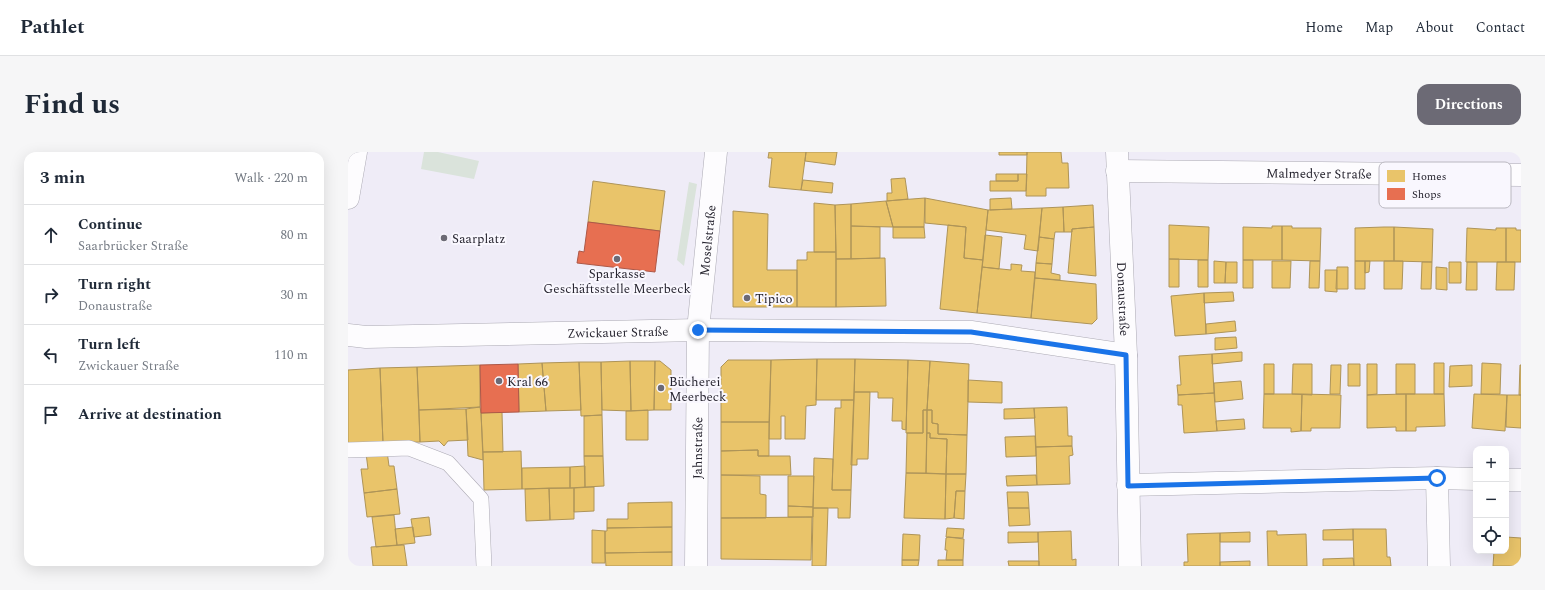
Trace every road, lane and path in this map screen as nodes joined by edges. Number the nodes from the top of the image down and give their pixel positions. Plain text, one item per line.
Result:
1 (356, 152) edge
2 (716, 152) edge
3 (1117, 161) edge
4 (1379, 170) edge
5 (1511, 175) edge
6 (1521, 175) edge
7 (348, 198) edge
8 (698, 330) junction
9 (348, 334) edge
10 (1126, 355) junction
11 (348, 450) edge
12 (1437, 478) junction
13 (1473, 479) edge
14 (1509, 480) edge
15 (1521, 480) edge
16 (1128, 486) junction
17 (484, 566) edge
18 (696, 566) edge
19 (1130, 566) edge
20 (1439, 566) edge

1 - 7 street
2 - 8 street, Moselstraße
3 - 4 street, Malmedyer Straße
3 - 10 street, Donaustraße
5 - 6 street, Malmedyer Straße
8 - 9 street, Zwickauer Straße
8 - 10 street, Zwickauer Straße
8 - 18 street, Jahnstraße
10 - 16 street, Donaustraße
11 - 17 lane
12 - 13 street
12 - 16 street
12 - 20 street
14 - 15 street
16 - 19 street, Donaustraße

